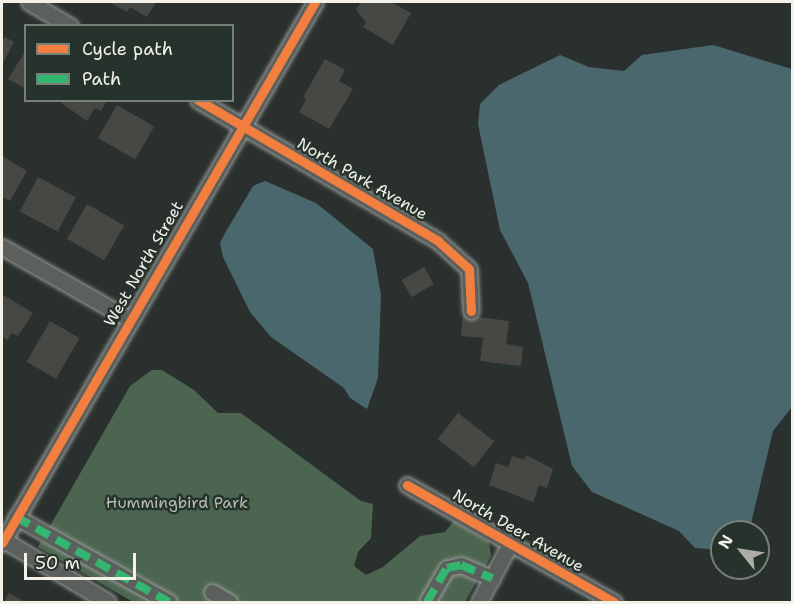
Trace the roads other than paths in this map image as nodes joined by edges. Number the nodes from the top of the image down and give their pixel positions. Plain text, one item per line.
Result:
1 (29, 2) edge
2 (315, 2) edge
3 (67, 24) edge
4 (201, 102) edge
5 (243, 127) junction
6 (2, 247) edge
7 (471, 311) dead end
8 (129, 319) junction
9 (407, 485) dead end
10 (16, 517) junction
11 (2, 541) edge
12 (510, 544) junction
13 (492, 578) junction
14 (212, 592) dead end
15 (108, 603) edge
16 (169, 603) edge
17 (230, 603) edge
18 (427, 603) edge
19 (479, 603) edge
20 (614, 603) edge

1 - 3 street
2 - 5 street, West North Street
4 - 5 street, North Park Avenue
5 - 7 street, North Park Avenue
5 - 8 street, West North Street
6 - 8 street
8 - 10 street, West North Street
9 - 12 street, North Deer Avenue
10 - 11 street, West North Street
10 - 16 street
11 - 15 street
12 - 13 street
12 - 20 street, North Deer Avenue
13 - 18 street
13 - 19 street
14 - 17 street

